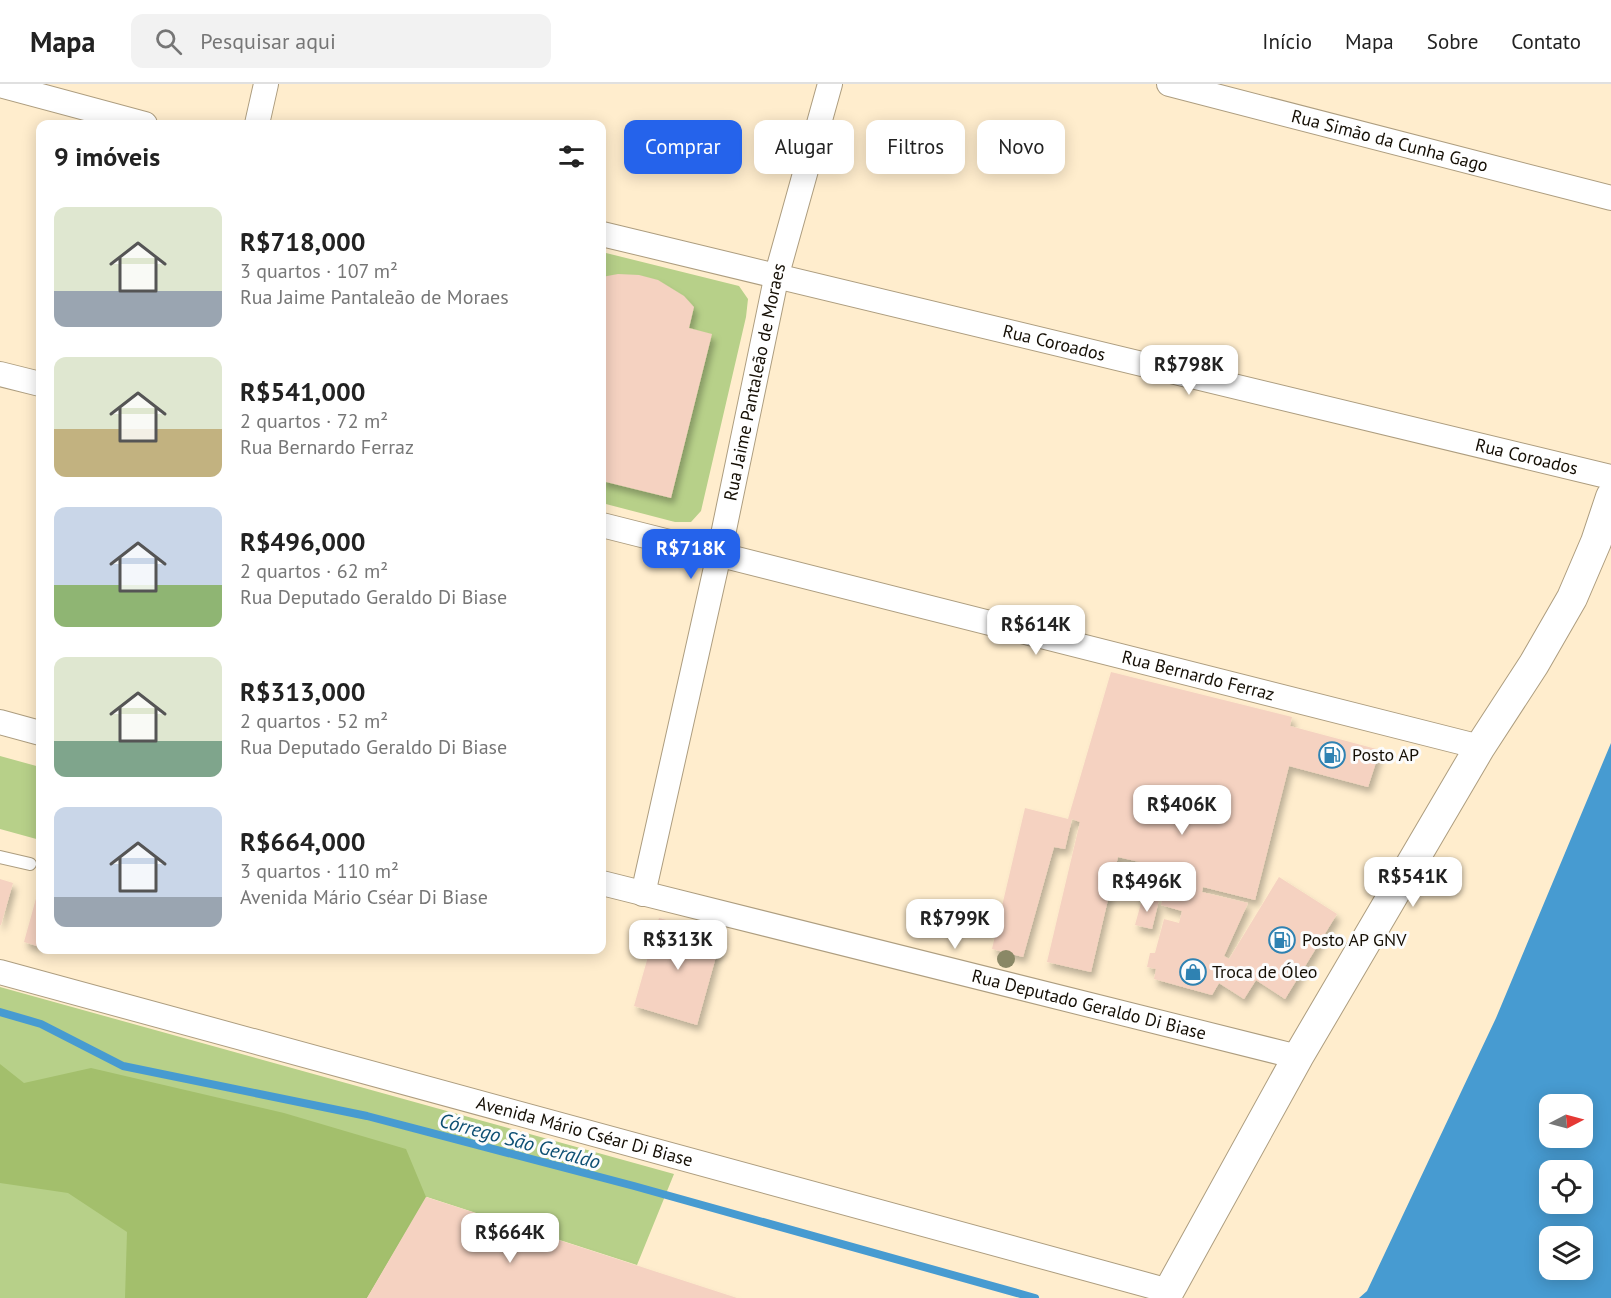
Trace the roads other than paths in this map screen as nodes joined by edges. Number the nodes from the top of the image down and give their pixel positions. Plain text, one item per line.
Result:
1 (266, 84) edge
2 (830, 84) edge
3 (1170, 84) edge
4 (0, 85) edge
5 (130, 120) edge
6 (258, 120) edge
7 (1611, 198) edge
8 (606, 235) edge
9 (777, 274) junction
10 (0, 374) edge
11 (36, 383) edge
12 (1611, 477) edge
13 (1611, 497) edge
14 (606, 526) edge
15 (718, 554) junction
16 (0, 722) edge
17 (36, 732) edge
18 (1480, 747) junction
19 (0, 856) edge
20 (30, 864) dead end
21 (606, 884) edge
22 (643, 894) junction
23 (0, 972) edge
24 (1298, 1057) junction
25 (1167, 1294) edge

1 - 6 street
2 - 9 street, Rua Jaime Pantaleão de Moraes
3 - 7 street, Rua Simão da Cunha Gago
4 - 5 street
8 - 9 street, Rua Coroados
9 - 12 street, Rua Coroados
9 - 15 street, Rua Jaime Pantaleão de Moraes
10 - 11 street
13 - 18 street
14 - 15 street, Rua Bernardo Ferraz
15 - 18 street, Rua Bernardo Ferraz
15 - 22 street, Rua Jaime Pantaleão de Moraes
16 - 17 street
18 - 24 street
19 - 20 lane
21 - 22 street, Rua Deputado Geraldo Di Biase
22 - 24 street, Rua Deputado Geraldo Di Biase
23 - 25 street, Avenida Mário Cséar Di Biase
24 - 25 street

